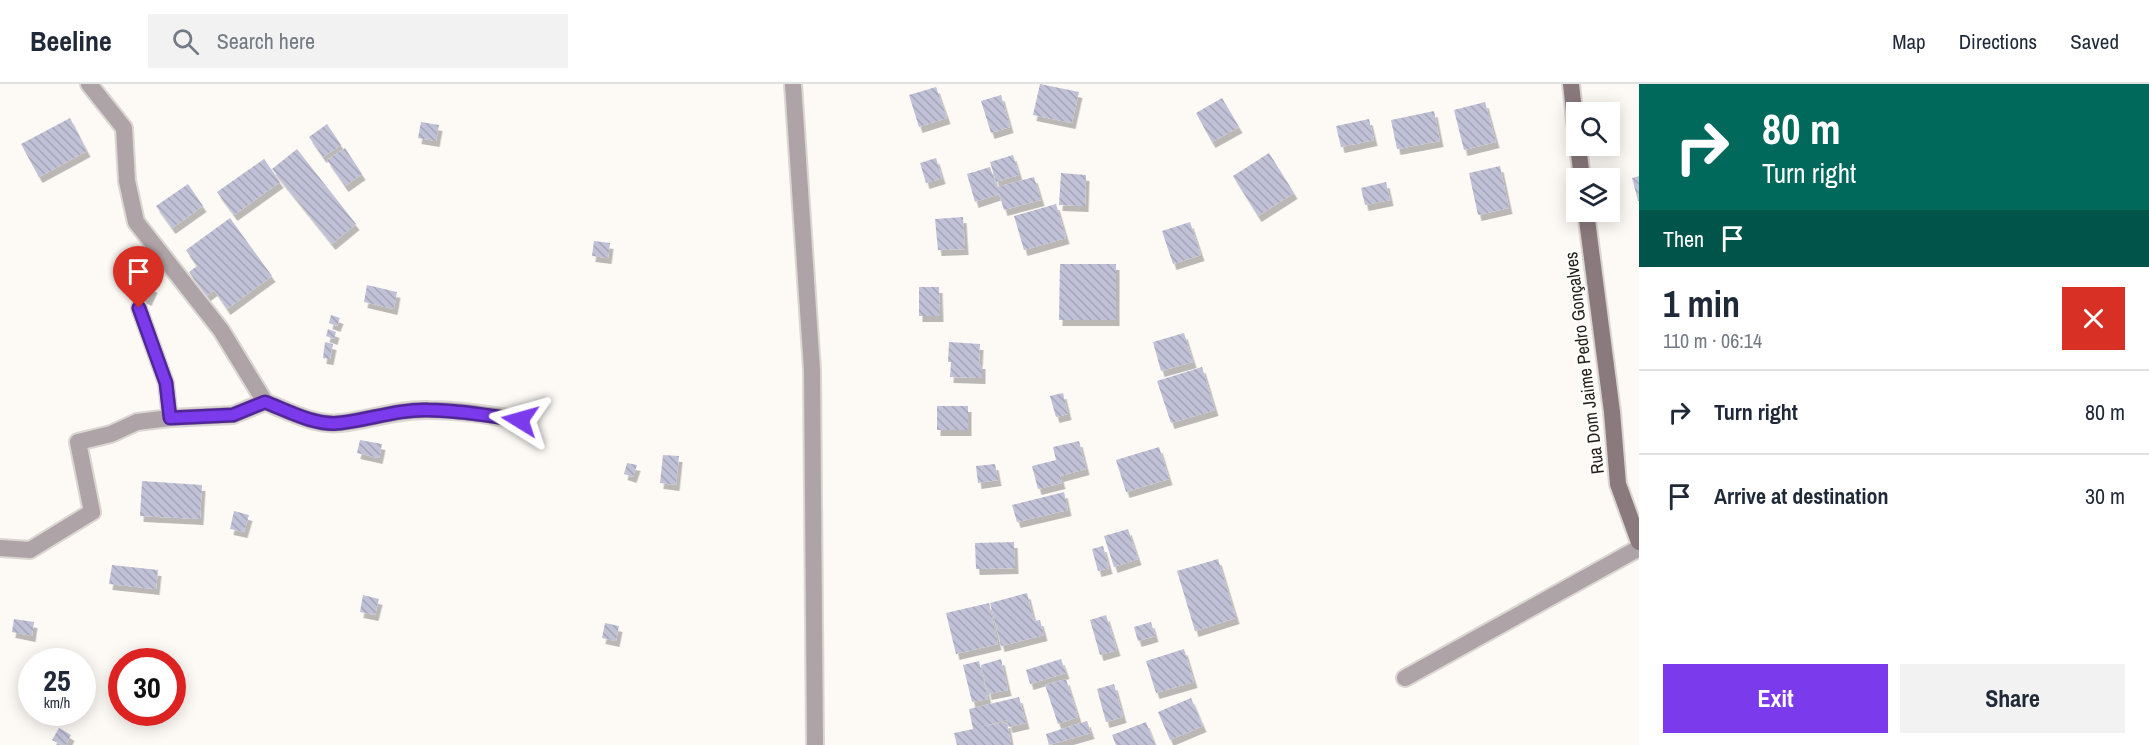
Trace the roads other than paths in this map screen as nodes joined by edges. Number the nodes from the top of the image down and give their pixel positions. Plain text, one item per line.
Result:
1 (89, 84) edge
2 (793, 84) edge
3 (1571, 84) edge
4 (1573, 102) edge
5 (1587, 222) edge
6 (139, 308) dead end
7 (265, 402) junction
8 (170, 418) junction
9 (520, 420) dead end
10 (1639, 542) edge
11 (0, 548) edge
12 (1639, 548) edge
13 (1405, 678) dead end
14 (815, 745) edge

1 - 7 street
2 - 14 street
3 - 4 main road
5 - 10 main road, Rua Dom Jaime Pedro Gonçalves
6 - 8 lane
7 - 8 street
7 - 9 street
8 - 11 street
12 - 13 street

